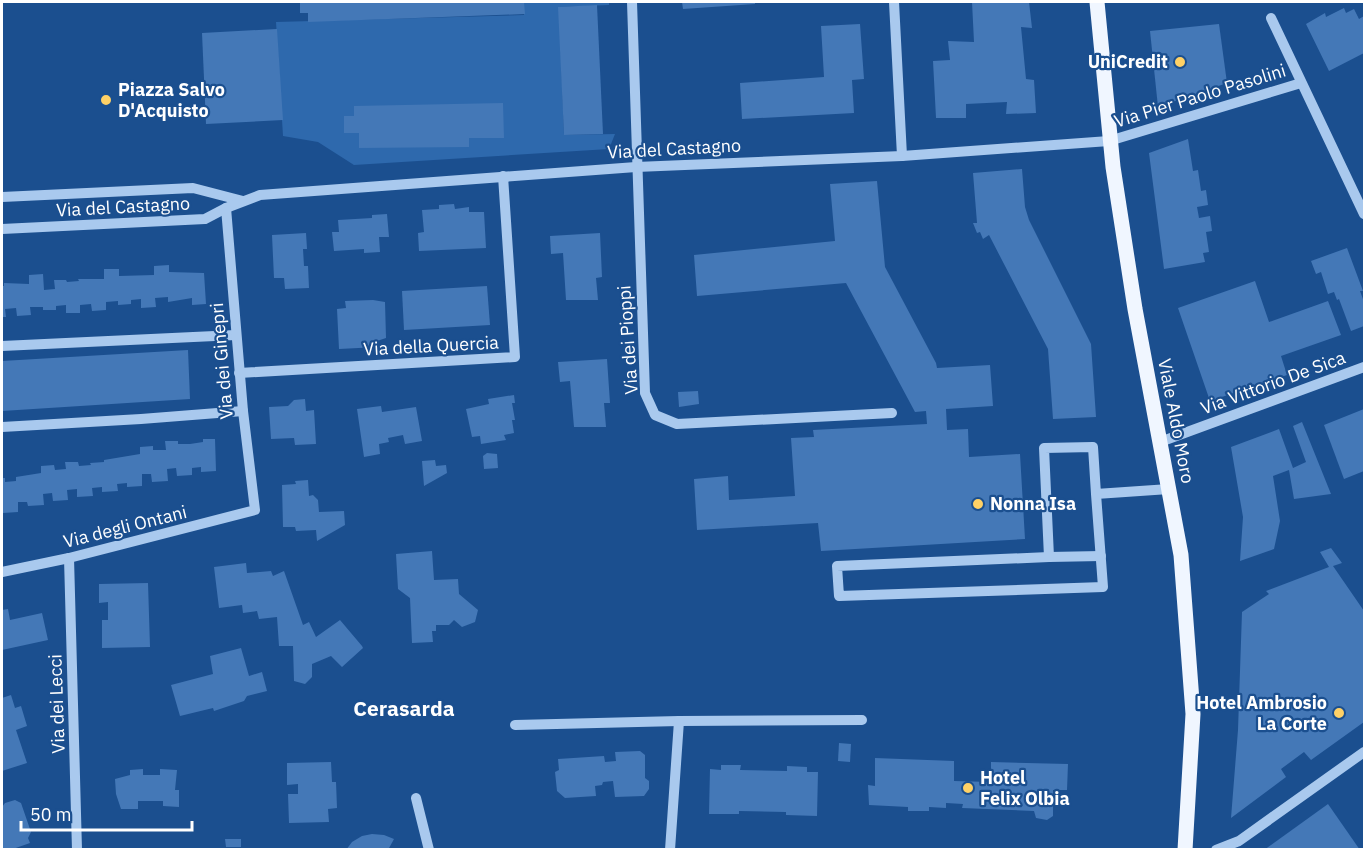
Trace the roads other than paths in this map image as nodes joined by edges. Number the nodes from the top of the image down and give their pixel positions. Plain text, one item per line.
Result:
1 (632, 2) edge
2 (894, 2) edge
3 (1097, 2) edge
4 (1271, 18) dead end
5 (1301, 83) junction
6 (1109, 141) junction
7 (902, 156) junction
8 (636, 167) junction
9 (503, 176) junction
10 (2, 197) edge
11 (243, 202) junction
12 (226, 208) junction
13 (1365, 214) edge
14 (2, 229) edge
15 (236, 335) junction
16 (2, 346) edge
17 (1365, 367) edge
18 (239, 373) junction
19 (243, 411) junction
20 (892, 413) dead end
21 (2, 427) edge
22 (1160, 442) junction
23 (1169, 489) junction
24 (1096, 494) junction
25 (255, 510) joint
26 (1101, 556) junction
27 (1049, 557) junction
28 (69, 558) junction
29 (2, 572) edge
30 (862, 720) dead end
31 (679, 721) junction
32 (515, 725) dead end
33 (1365, 752) edge
34 (416, 798) dead end
35 (77, 849) edge
36 (429, 849) edge
37 (670, 849) edge
38 (1185, 849) edge
39 (1216, 849) edge

1 - 8 street, Via dei Pioppi
2 - 7 street
3 - 6 main road, Viale Aldo Moro
4 - 5 street
5 - 6 street, Via Pier Paolo Pasolini
5 - 13 street
6 - 7 street, Via del Castagno
6 - 22 main road, Viale Aldo Moro
7 - 8 street, Via del Castagno
8 - 9 street, Via del Castagno
8 - 20 street, Via dei Pioppi
9 - 11 street, Via del Castagno
9 - 18 street, Via della Quercia
10 - 11 street, Via del Castagno
11 - 12 street, Via del Castagno
12 - 14 street, Via del Castagno
12 - 15 street, Via dei Ginepri
15 - 16 street
15 - 18 street, Via dei Ginepri
17 - 22 street, Via Vittorio De Sica
18 - 19 street, Via dei Ginepri
19 - 21 street
19 - 25 street, Via dei Ginepri
22 - 23 main road, Viale Aldo Moro
23 - 24 street
23 - 38 main road, Viale Aldo Moro
24 - 26 street
24 - 27 street
25 - 28 street, Via degli Ontani
26 - 27 street
26 - 27 street
28 - 29 street, Via degli Ontani
28 - 35 street, Via dei Lecci
30 - 31 street
31 - 32 street
31 - 37 street
33 - 39 street
34 - 36 street

